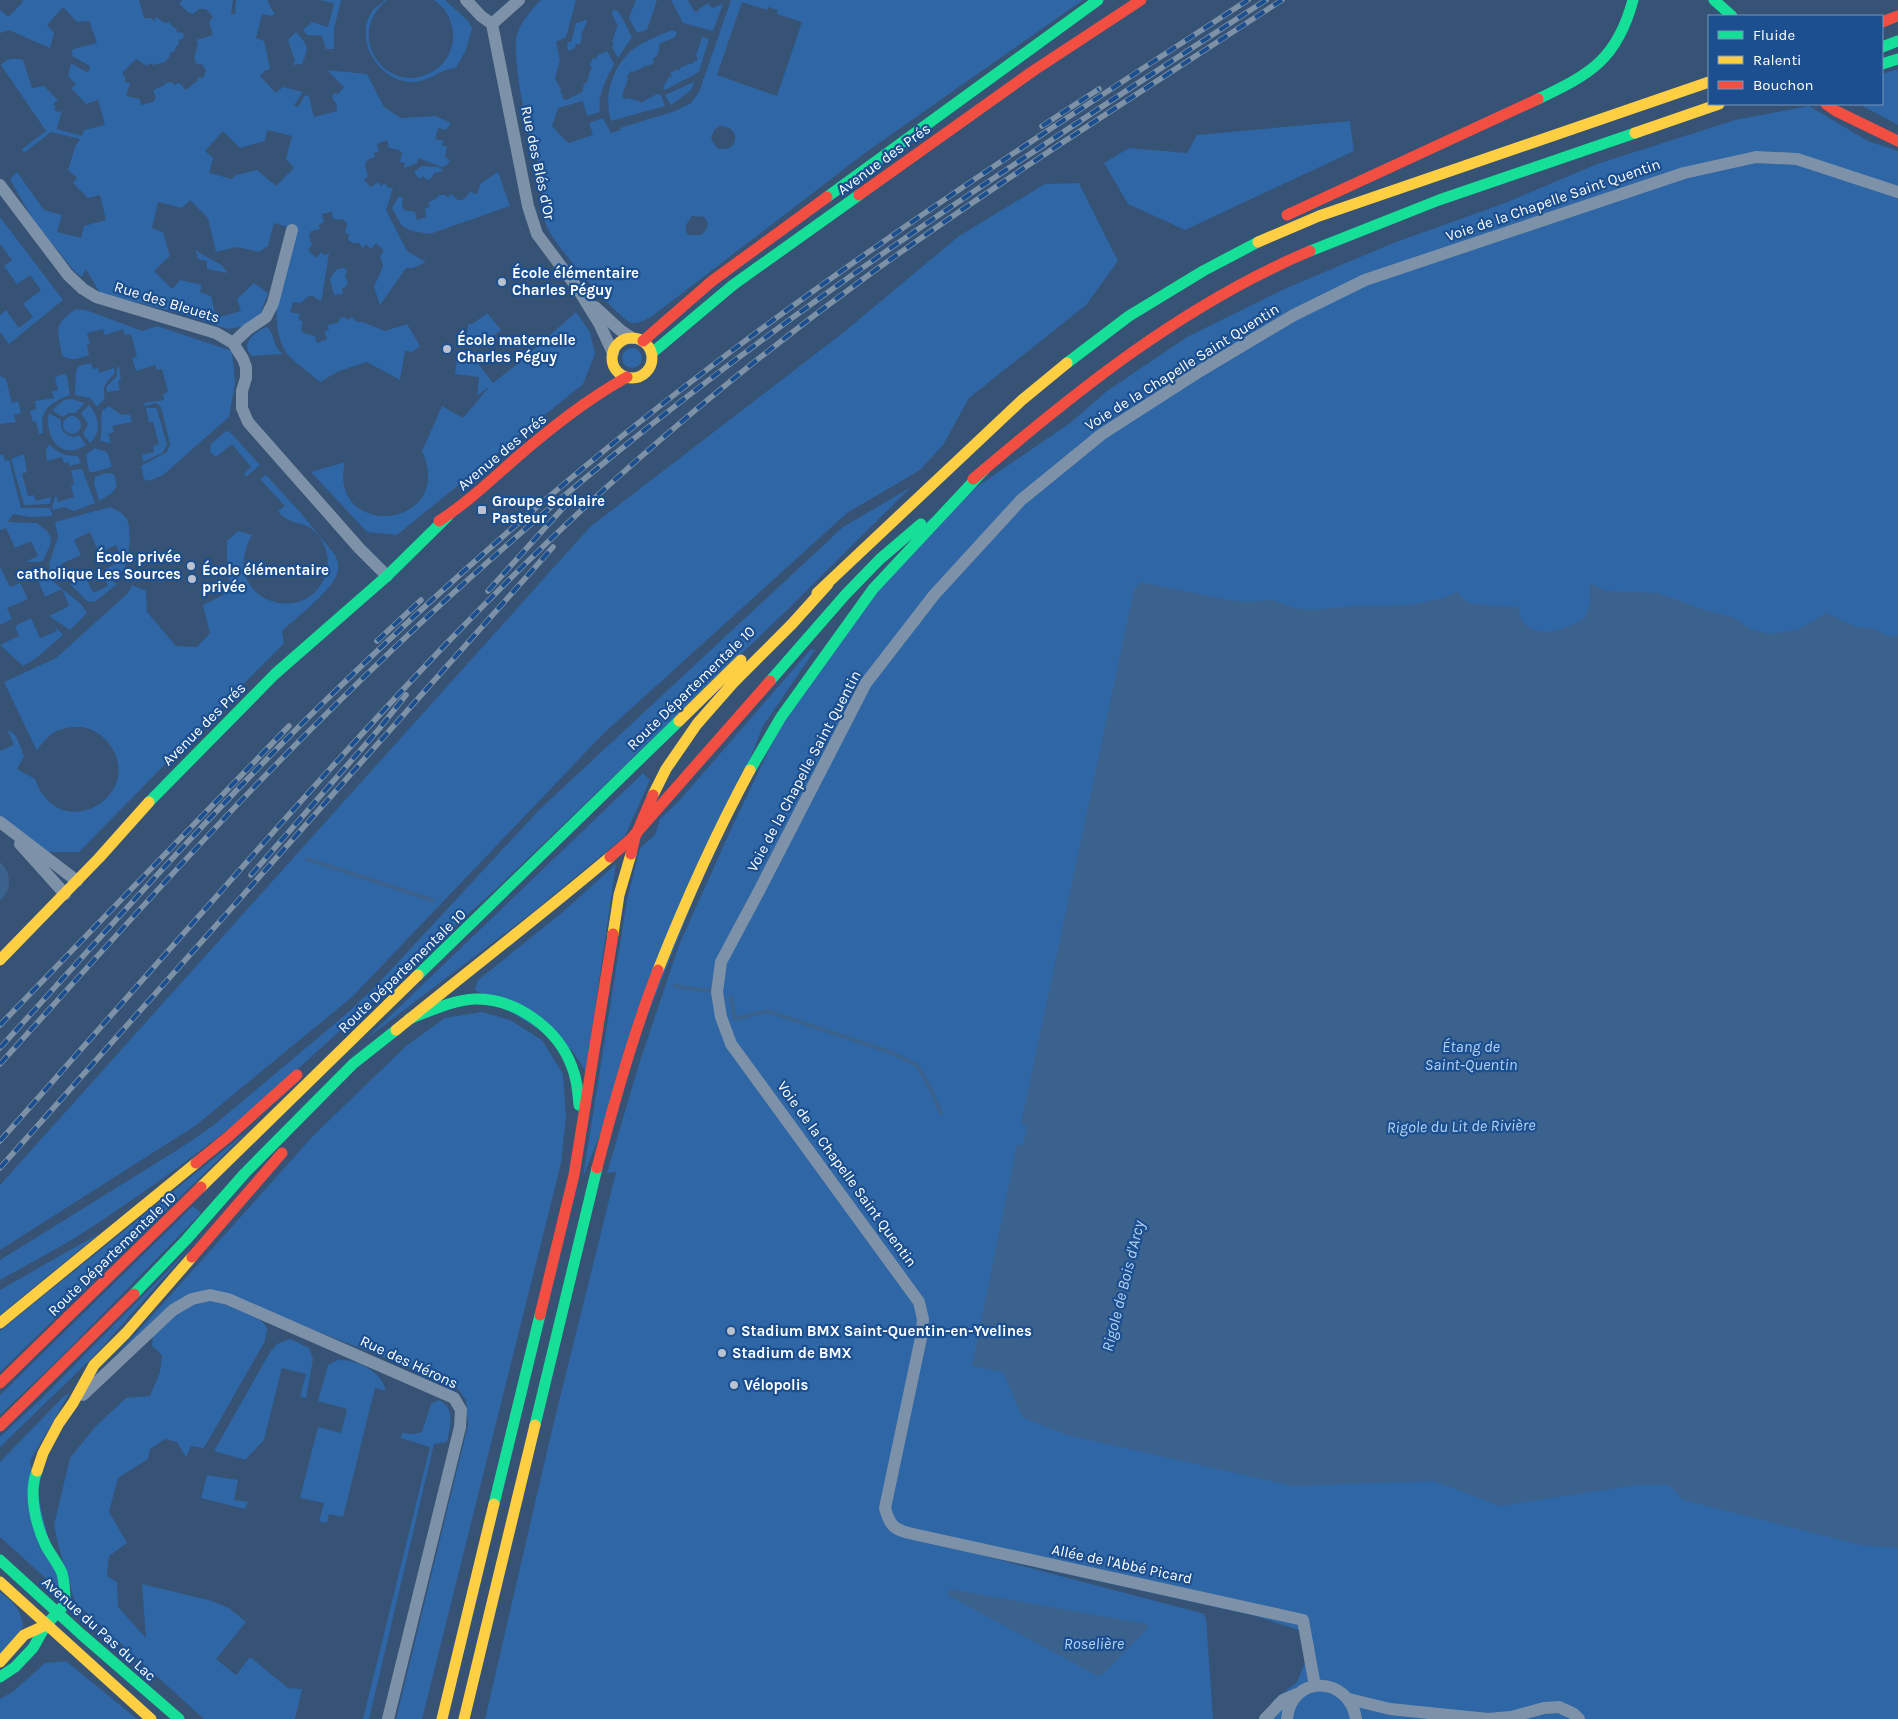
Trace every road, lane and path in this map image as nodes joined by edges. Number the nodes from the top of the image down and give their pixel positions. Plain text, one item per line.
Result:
1 (466, 0) edge
2 (519, 0) edge
3 (1098, 0) edge
4 (1141, 0) edge
5 (1633, 0) edge
6 (1709, 3) edge
7 (1730, 14) edge
8 (1715, 15) edge
9 (1898, 16) edge
10 (1883, 22) edge
11 (492, 24) junction
12 (1898, 41) edge
13 (1883, 47) edge
14 (1898, 59) edge
15 (1883, 64) edge
16 (1708, 82) edge
17 (1715, 105) edge
18 (1849, 105) edge
19 (1831, 107) edge
20 (1898, 129) edge
21 (1898, 141) edge
22 (0, 185) edge
23 (1898, 192) edge
24 (1278, 219) dead end
25 (292, 230) dead end
26 (1253, 231) dead end
27 (1245, 248) junction
28 (578, 289) junction
29 (637, 339) junction
30 (233, 343) junction
31 (652, 354) junction
32 (612, 356) junction
33 (627, 377) junction
34 (574, 411) junction
35 (985, 469) junction
36 (384, 571) junction
37 (828, 584) junction
38 (3, 825) edge
39 (73, 877) junction
40 (61, 890) junction
41 (0, 945) edge
42 (0, 960) edge
43 (409, 1019) junction
44 (336, 1055) junction
45 (353, 1064) junction
46 (580, 1141) junction
47 (0, 1323) edge
48 (0, 1383) edge
49 (73, 1403) junction
50 (0, 1426) edge
51 (913, 1534) joint
52 (0, 1560) edge
53 (0, 1582) edge
54 (58, 1612) junction
55 (46, 1625) junction
56 (0, 1662) edge
57 (0, 1677) edge
58 (1315, 1686) junction
59 (1299, 1693) junction
60 (1348, 1699) junction
61 (151, 1719) edge
62 (179, 1719) edge
63 (388, 1719) edge
64 (442, 1719) edge
65 (464, 1719) edge
66 (1265, 1719) edge
67 (1287, 1719) edge
68 (1356, 1719) edge
69 (1579, 1719) edge

1 - 11 street
2 - 11 street
3 - 29 main road, Avenue des Prés
4 - 31 main road, Avenue des Prés
5 - 24 main road
6 - 7 main road
6 - 8 main road
9 - 10 main road
11 - 28 street, Rue des Blés d'Or
12 - 13 main road
14 - 15 main road
16 - 27 main road
17 - 35 main road
18 - 20 main road
19 - 21 main road
22 - 30 street, Rue des Bleuets
23 - 51 street, Voie de la Chapelle Saint Quentin
25 - 30 street
26 - 27 main road
27 - 37 main road
28 - 29 street
28 - 32 street, Rue des Blés d'Or
29 - 31 main road
29 - 32 main road, Avenue des Prés
30 - 36 street
31 - 33 main road, Avenue des Prés
32 - 33 main road
32 - 34 main road
33 - 34 main road
34 - 36 main road, Avenue des Prés
35 - 43 main road
35 - 65 main road
36 - 39 main road, Avenue des Prés
37 - 44 main road, Route Départementale 10
37 - 46 main road, bridge
38 - 39 street
38 - 40 street
39 - 40 main road, Avenue des Prés
40 - 41 main road, Avenue des Prés
40 - 42 main road, Avenue des Prés
43 - 45 main road
43 - 46 main road
44 - 47 main road
44 - 48 main road, Route Départementale 10
45 - 49 main road
45 - 50 main road
46 - 64 main road
49 - 54 main road
49 - 63 street, Rue des Hérons
51 - 58 street, Allée de l'Abbé Picard
52 - 54 main road, Avenue du Pas du Lac
53 - 55 main road
54 - 55 main road
54 - 62 main road, Avenue du Pas du Lac
55 - 56 main road
55 - 57 main road
55 - 61 main road
58 - 59 street
58 - 60 street
59 - 66 street
59 - 67 street
60 - 68 street
60 - 69 street

